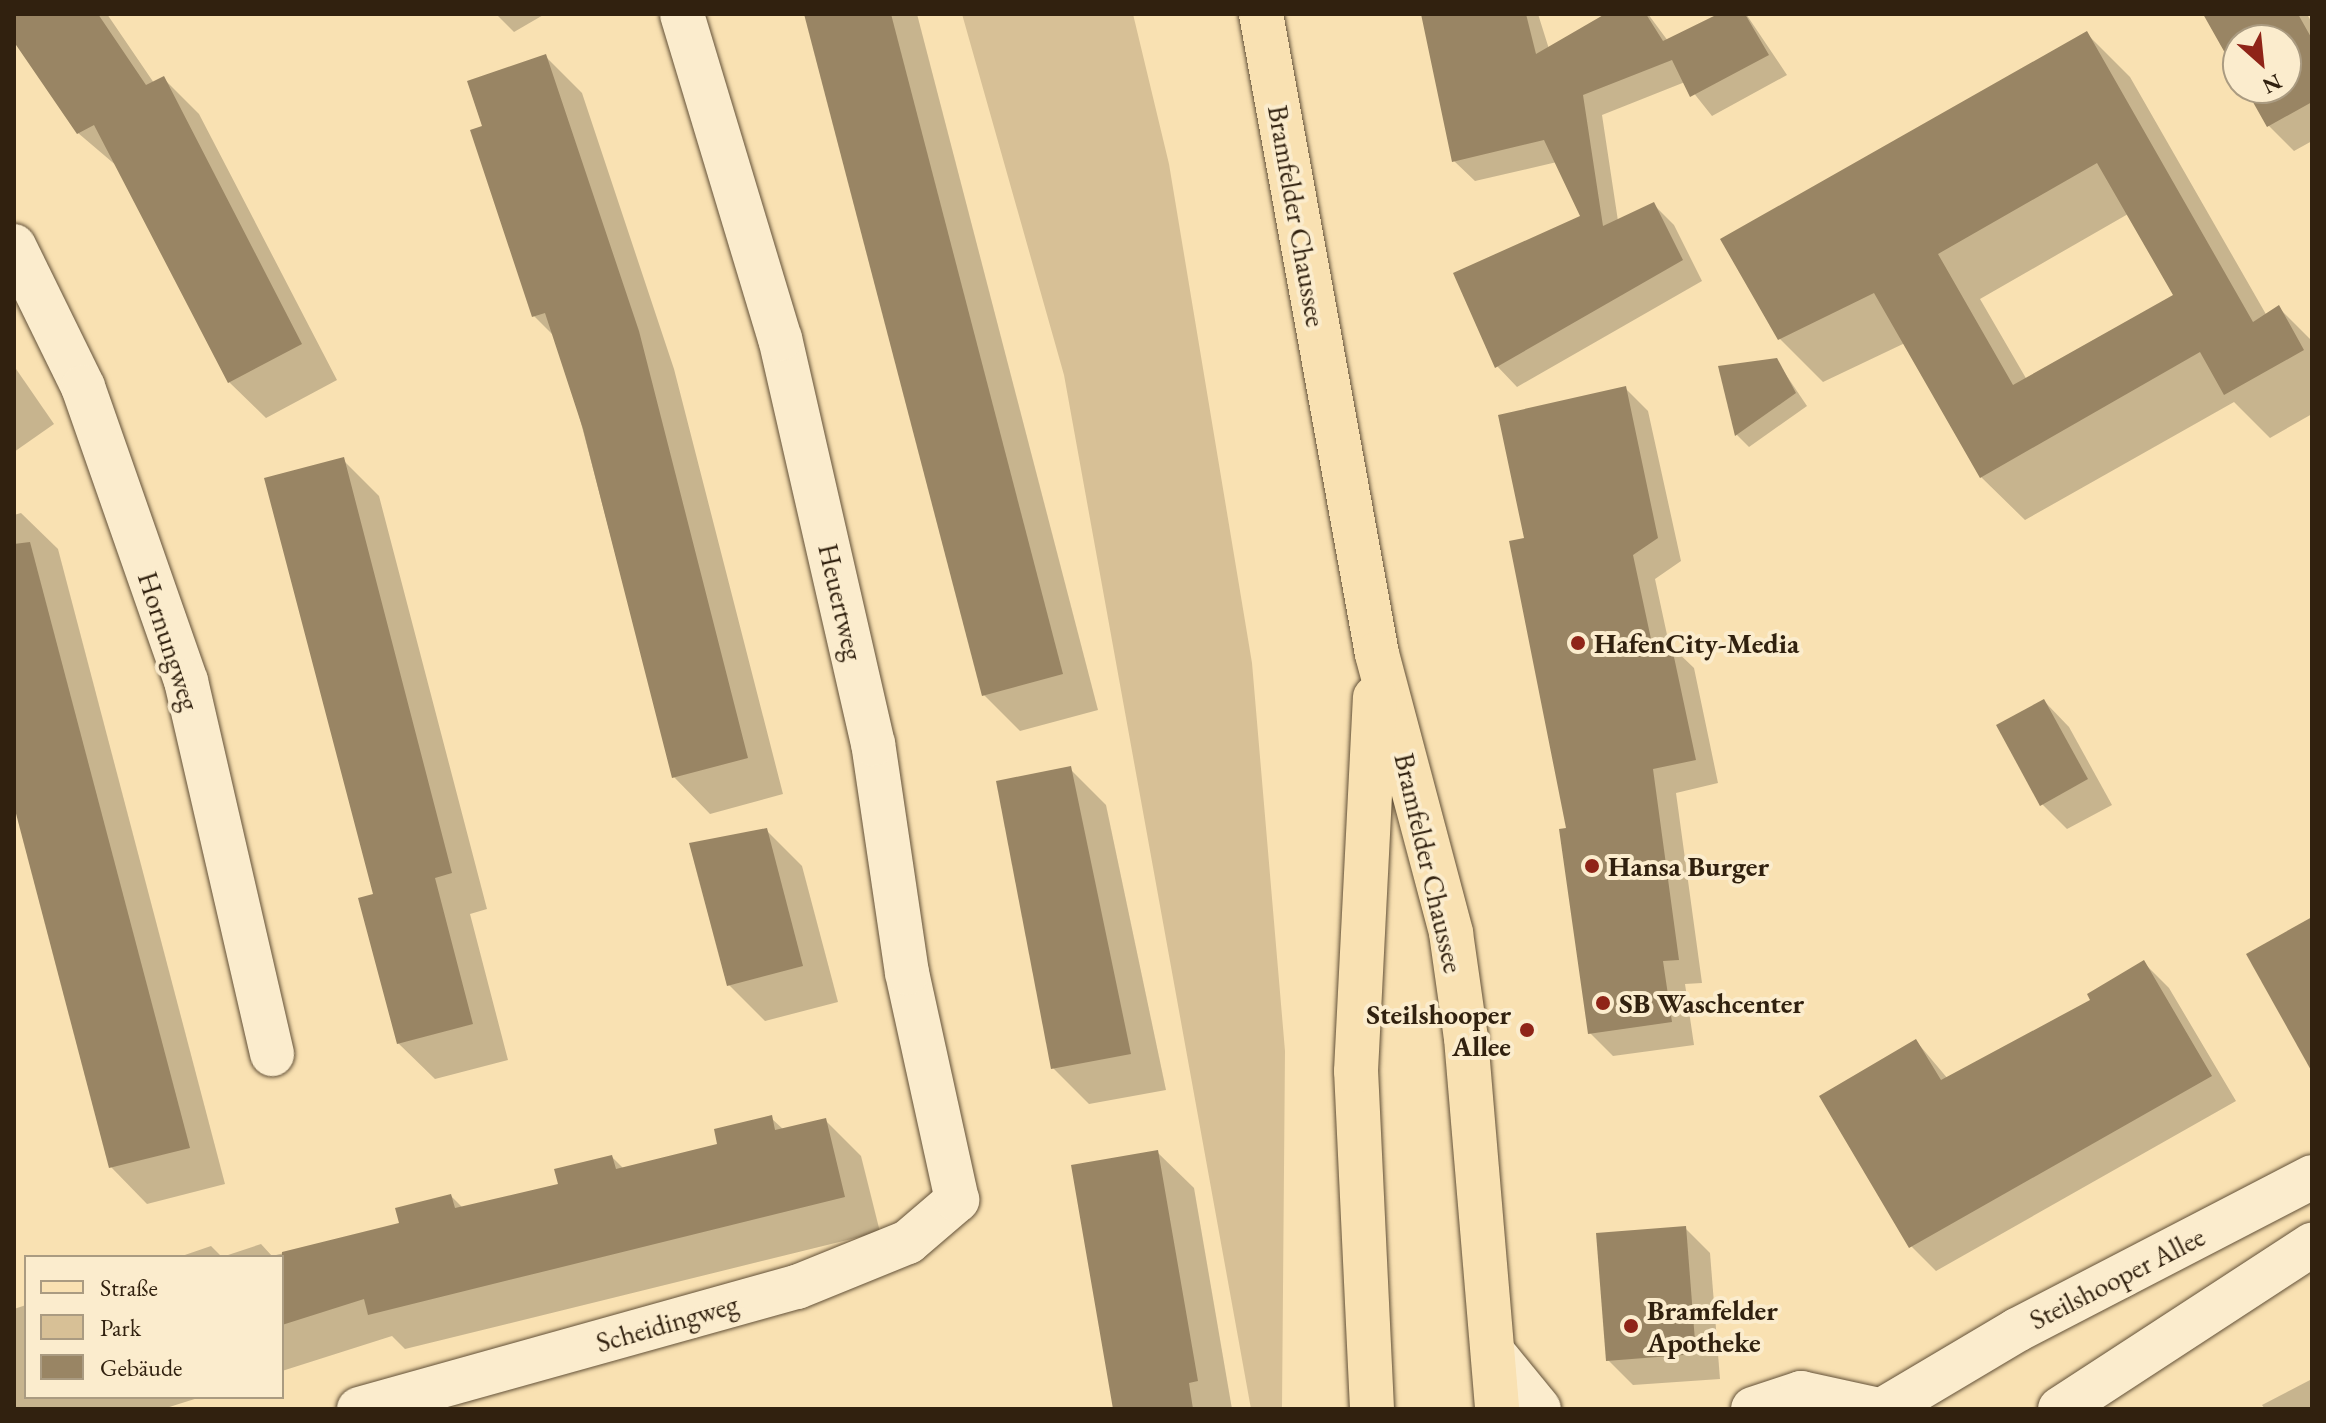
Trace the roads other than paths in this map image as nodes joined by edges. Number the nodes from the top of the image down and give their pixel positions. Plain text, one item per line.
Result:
1 (682, 14) edge
2 (1261, 14) edge
3 (14, 246) edge
4 (1377, 654) junction
5 (272, 1054) dead end
6 (2312, 1177) edge
7 (957, 1200) joint
8 (2312, 1245) edge
9 (1494, 1354) junction
10 (359, 1409) edge
11 (1372, 1409) edge
12 (1497, 1409) edge
13 (1539, 1409) edge
14 (1753, 1409) edge
15 (1874, 1409) edge
16 (1884, 1409) edge
17 (2060, 1409) edge

1 - 7 street, Heuertweg
2 - 4 main road, Bramfelder Chaussee
3 - 5 street, Hornungweg
4 - 9 main road, Bramfelder Chaussee
4 - 11 main road, Bramfelder Chaussee
6 - 16 street, Steilshooper Allee
7 - 10 street, Scheidingweg
8 - 17 street
9 - 12 main road, Bramfelder Chaussee
9 - 13 street
14 - 15 street

